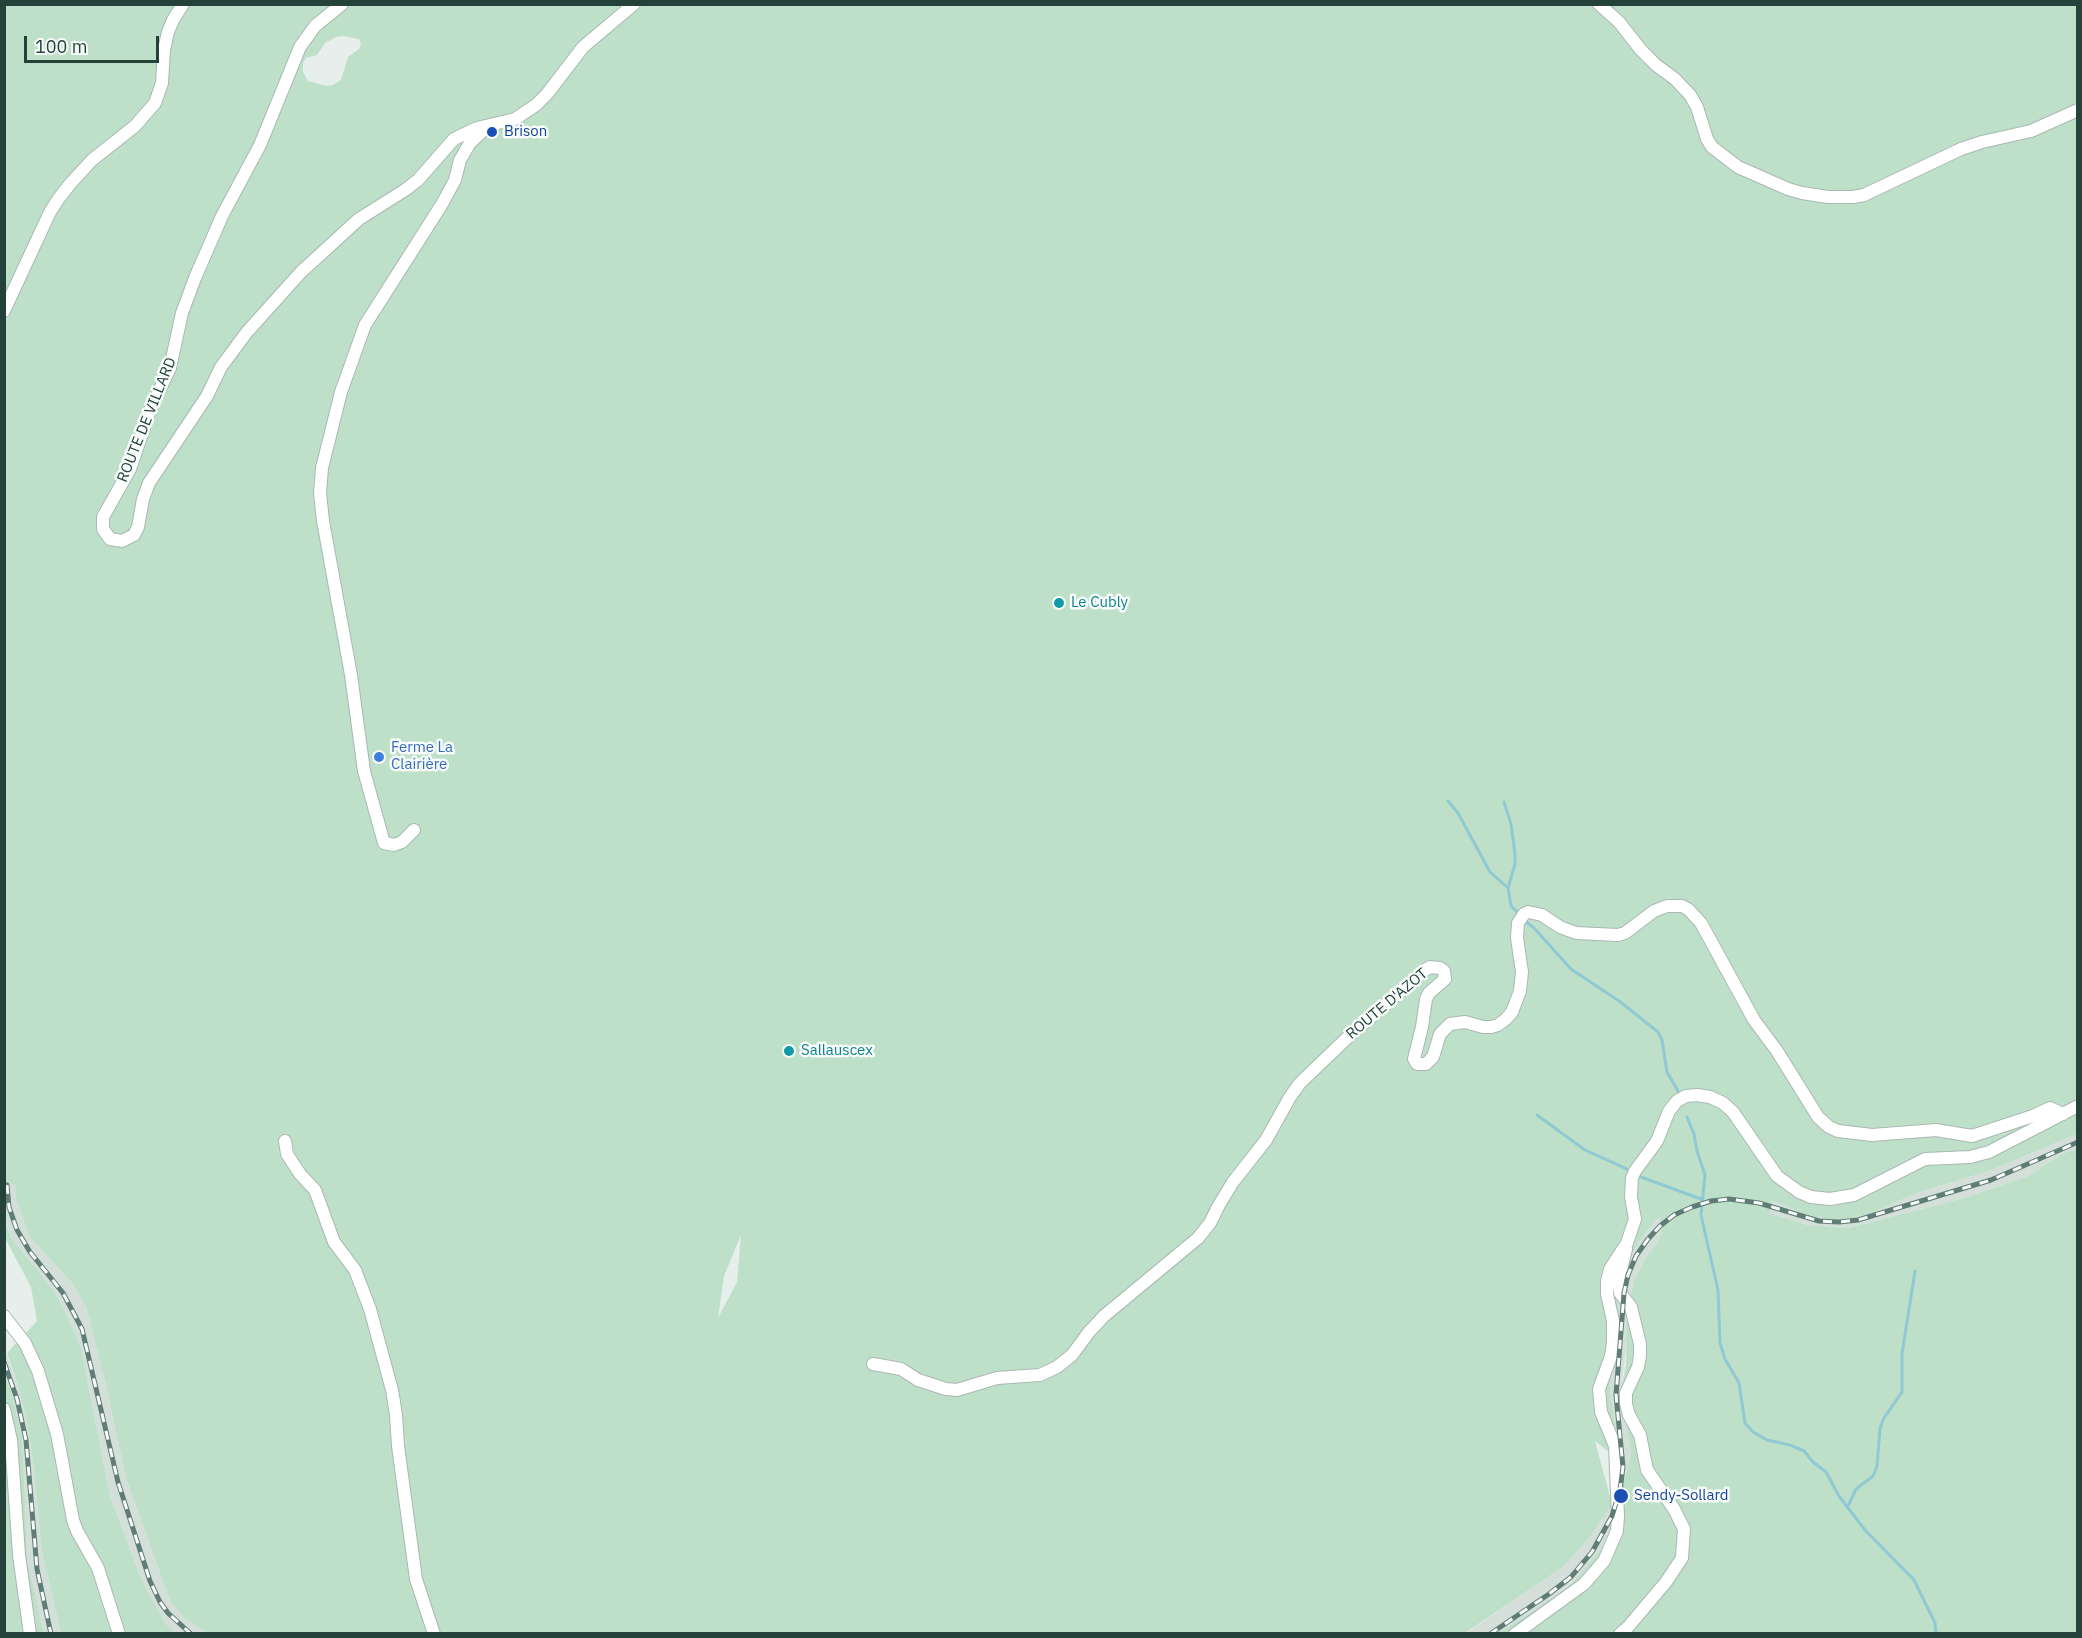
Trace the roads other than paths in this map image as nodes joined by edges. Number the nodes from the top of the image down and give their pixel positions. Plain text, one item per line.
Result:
1 (183, 4) edge
2 (342, 4) edge
3 (634, 4) edge
4 (1599, 4) edge
5 (2078, 110) edge
6 (489, 125) junction
7 (4, 311) edge
8 (414, 830) dead end
9 (2078, 1106) edge
10 (2063, 1114) junction
11 (285, 1141) dead end
12 (1627, 1242) junction
13 (4, 1316) edge
14 (873, 1364) dead end
15 (4, 1409) edge
16 (30, 1634) edge
17 (119, 1634) edge
18 (434, 1634) edge
19 (1515, 1634) edge
20 (1620, 1634) edge

1 - 7 street
2 - 6 street, ROUTE DE VILLARD
3 - 6 street, ROUTE DE VILLARD
4 - 5 street
6 - 8 street
9 - 10 street
10 - 12 street
10 - 14 street, ROUTE D'AZOT
11 - 18 street
12 - 19 street
12 - 20 street
13 - 17 street
15 - 16 street

